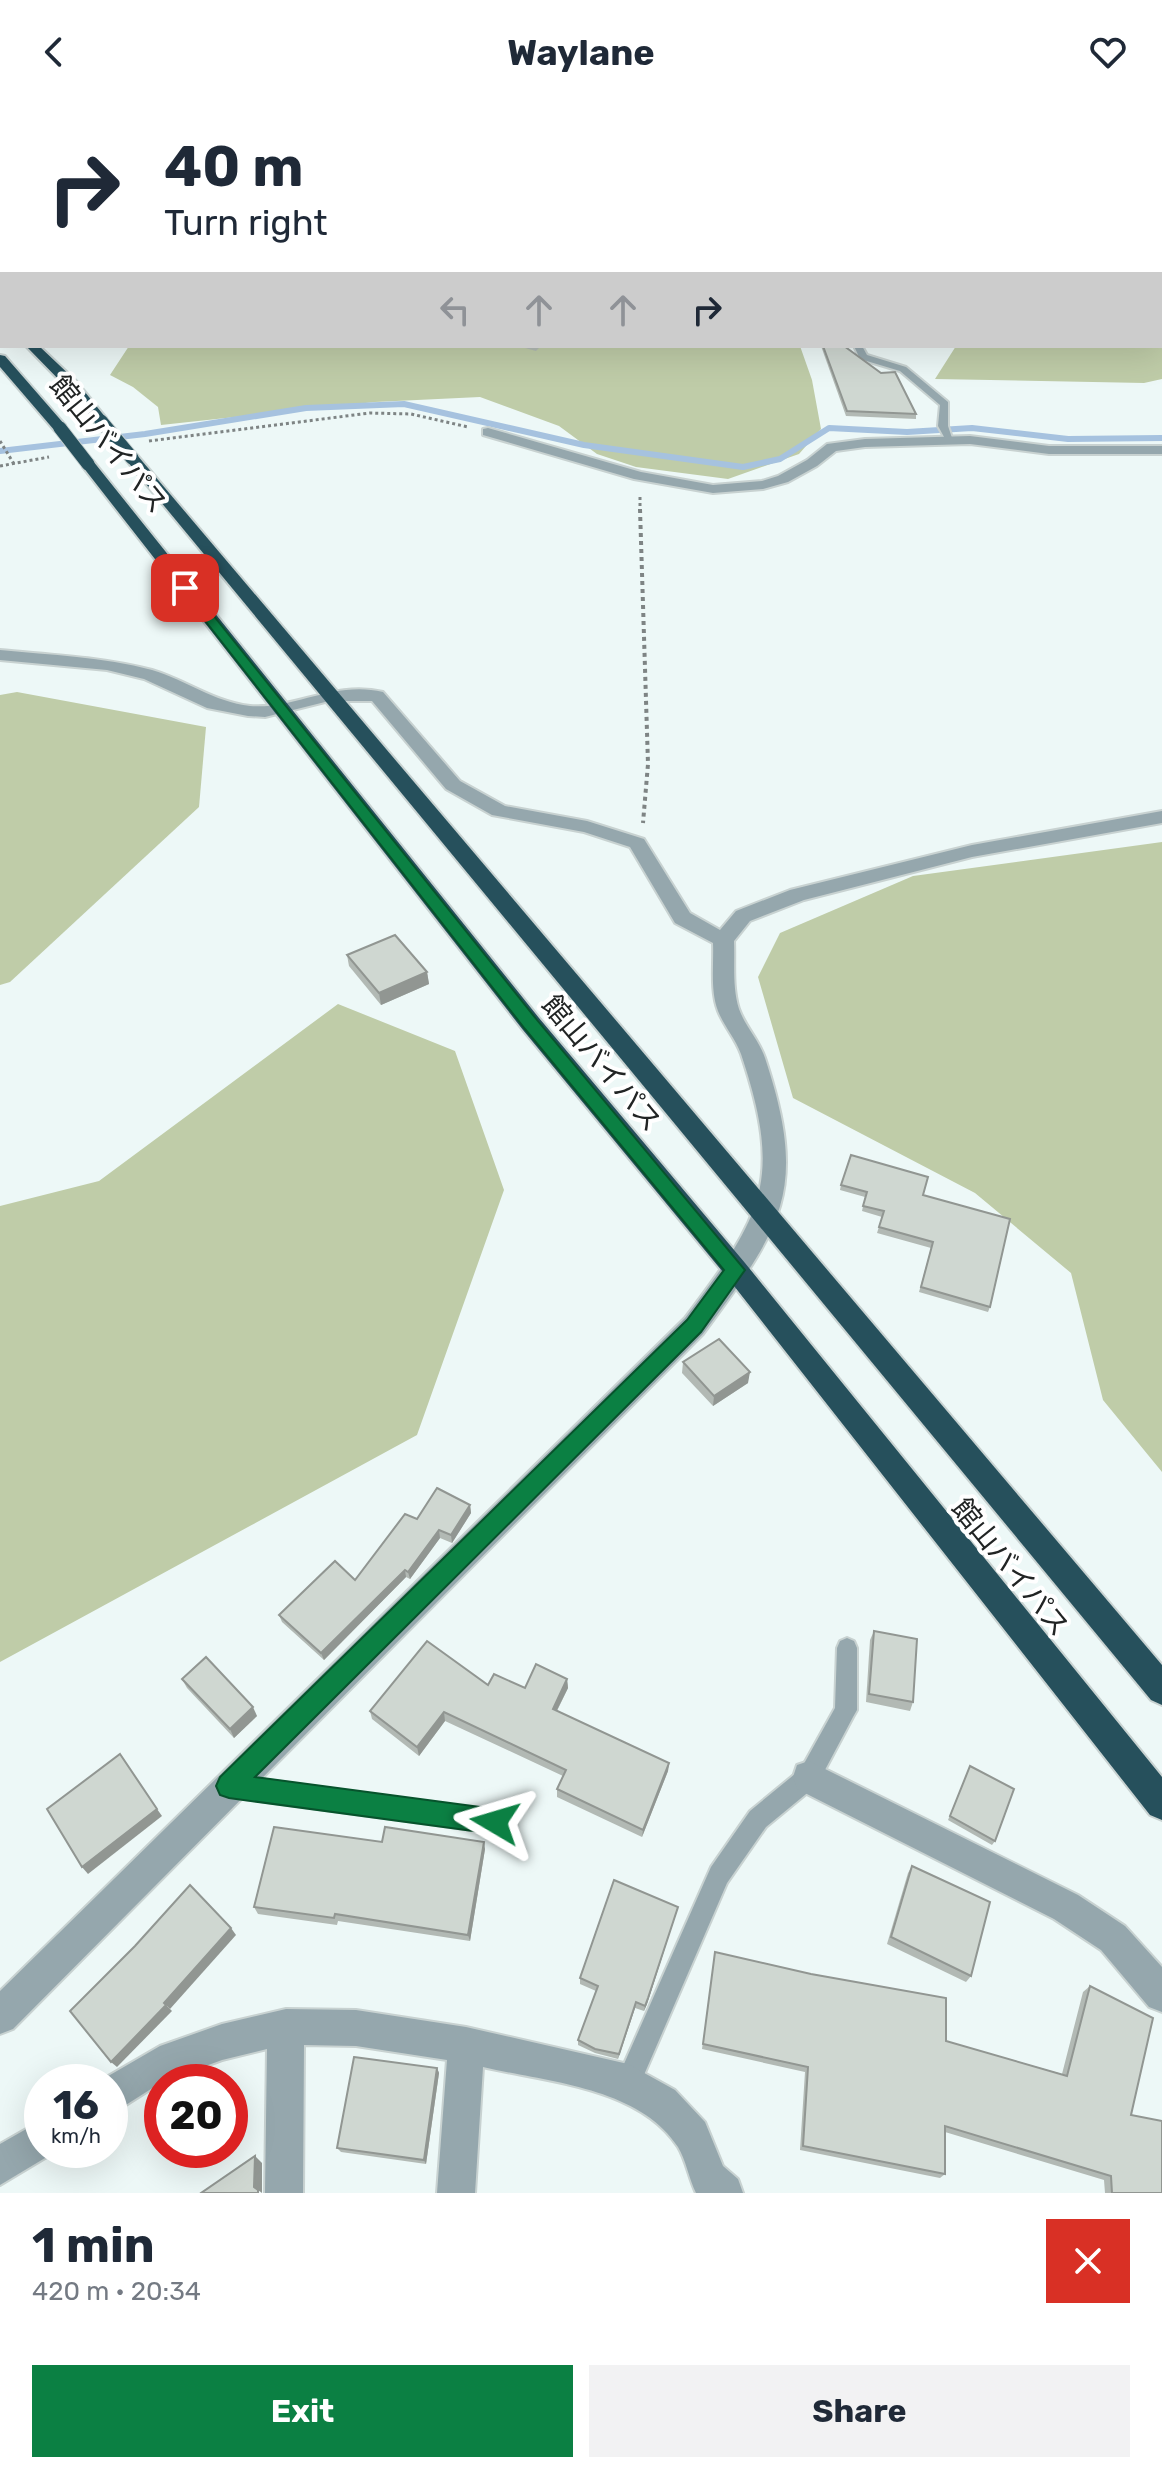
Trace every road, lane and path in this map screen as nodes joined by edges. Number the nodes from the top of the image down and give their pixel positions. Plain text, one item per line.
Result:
1 (34, 348) edge
2 (859, 348) edge
3 (0, 359) edge
4 (488, 432) joint
5 (951, 439) junction
6 (1, 443) edge
7 (140, 449) junction
8 (1162, 450) edge
9 (49, 457) dead end
10 (14, 464) junction
11 (0, 466) edge
12 (639, 476) junction
13 (0, 655) edge
14 (329, 696) junction
15 (280, 709) junction
16 (1162, 817) edge
17 (637, 843) junction
18 (723, 940) junction
19 (766, 1217) junction
20 (736, 1270) junction
21 (847, 1648) dead end
22 (1162, 1689) edge
23 (809, 1777) junction
24 (229, 1786) junction
25 (1162, 1803) edge
26 (495, 1822) dead end
27 (1162, 1994) edge
28 (0, 2016) edge
29 (286, 2027) junction
30 (466, 2045) junction
31 (628, 2082) junction
32 (128, 2084) edge
33 (24, 2151) edge
34 (0, 2166) edge
35 (284, 2193) edge
36 (456, 2193) edge
37 (724, 2193) edge

1 - 7 highway, 館山バイパス, bridge
2 - 5 lane
3 - 15 highway, 館山バイパス, bridge
4 - 7 path
4 - 12 street
5 - 8 street
5 - 12 street
6 - 10 path
7 - 14 highway, 館山バイパス
9 - 10 path
10 - 11 path
12 - 17 path
13 - 15 street
14 - 15 street
14 - 17 street
14 - 19 highway, 館山バイパス
15 - 20 highway, 館山バイパス
16 - 18 street
17 - 18 street
18 - 19 street
19 - 20 street
19 - 22 highway, 館山バイパス
20 - 24 street
20 - 25 highway, 館山バイパス
21 - 23 lane
23 - 27 street
23 - 31 lane
24 - 26 lane
24 - 28 street
29 - 30 street
29 - 32 street
29 - 35 street
30 - 31 street
30 - 36 street
31 - 37 street
33 - 34 street

